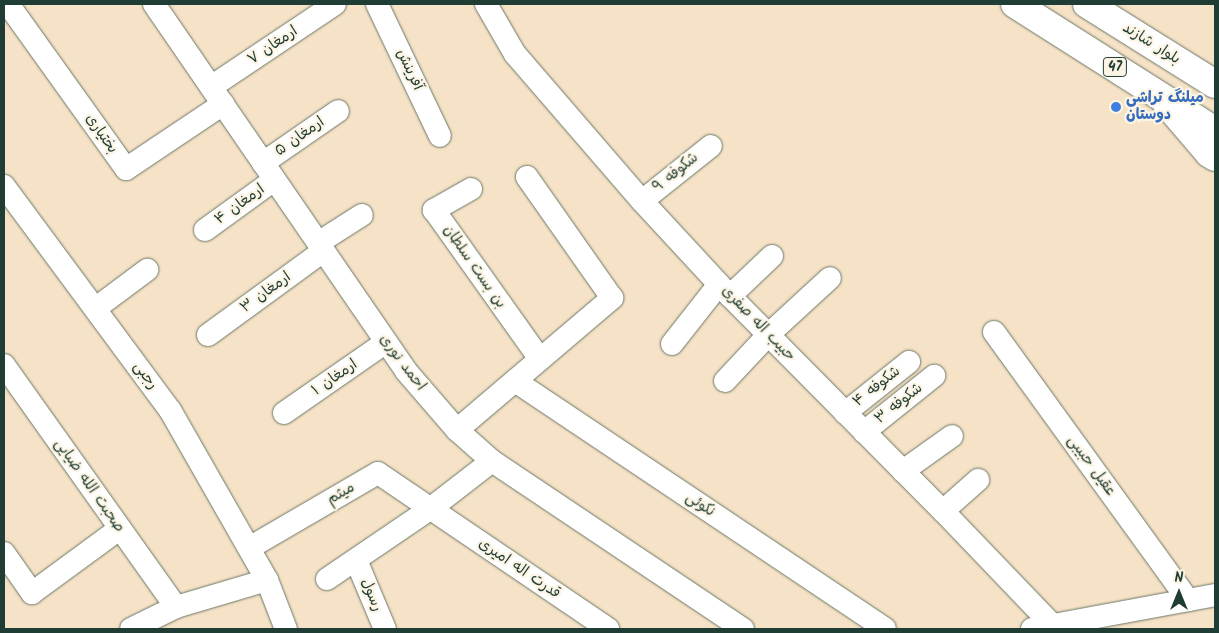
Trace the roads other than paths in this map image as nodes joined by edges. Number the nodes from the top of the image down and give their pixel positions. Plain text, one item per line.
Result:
1 (8, 4) edge
2 (154, 4) edge
3 (335, 4) edge
4 (377, 4) edge
5 (488, 4) edge
6 (1016, 4) edge
7 (1088, 4) edge
8 (1184, 65) junction
9 (1215, 73) edge
10 (1215, 84) edge
11 (217, 96) junction
12 (1162, 97) junction
13 (338, 110) dead end
14 (1215, 131) edge
15 (440, 136) dead end
16 (710, 146) dead end
17 (1215, 157) edge
18 (269, 171) junction
19 (527, 177) dead end
20 (4, 186) edge
21 (471, 189) dead end
22 (642, 201) junction
23 (362, 215) dead end
24 (205, 230) dead end
25 (320, 247) junction
26 (772, 256) dead end
27 (147, 270) dead end
28 (830, 278) dead end
29 (724, 290) junction
30 (96, 308) junction
31 (994, 332) dead end
32 (208, 335) dead end
33 (768, 335) junction
34 (386, 342) junction
35 (672, 344) dead end
36 (540, 359) junction
37 (909, 362) dead end
38 (4, 365) edge
39 (934, 376) dead end
40 (725, 380) dead end
41 (515, 381) junction
42 (845, 412) junction
43 (284, 413) dead end
44 (457, 430) junction
45 (864, 432) junction
46 (952, 436) dead end
47 (492, 461) junction
48 (903, 471) junction
49 (978, 480) dead end
50 (430, 509) junction
51 (943, 512) junction
52 (119, 529) junction
53 (249, 548) junction
54 (4, 552) edge
55 (356, 560) junction
56 (327, 579) dead end
57 (267, 580) junction
58 (1215, 595) edge
59 (1188, 600) junction
60 (176, 607) junction
61 (1055, 627) edge
62 (131, 629) edge
63 (286, 629) edge
64 (385, 629) edge
65 (608, 629) edge
66 (743, 629) edge
67 (885, 629) edge
68 (1032, 629) edge

1 - 11 street, بختیاری
2 - 11 street, احمد نوری
3 - 11 street, ارمغان ۷
4 - 15 street, آفرینش
5 - 22 street, حبیب اله صفری
6 - 12 main road, 47
7 - 8 main road, بلوار شازند
8 - 9 main road
8 - 10 main road, بلوار شازند
11 - 18 street, احمد نوری
12 - 14 main road, 47
12 - 17 main road
13 - 18 street, ارمغان ۵
16 - 22 street, شکوفه ۹
18 - 24 street, ارمغان ۴
18 - 25 street, احمد نوری
19 - 36 street
20 - 30 street, رجبی
21 - 36 street, بن بست سلطان
22 - 29 street, حبیب اله صفری
23 - 25 street, ارمغان ۳
25 - 32 street, ارمغان ۳
25 - 34 street, احمد نوری
26 - 29 street
27 - 30 street
28 - 33 street
29 - 33 street, حبیب اله صفری
29 - 35 street
30 - 53 street, رجبی
31 - 59 street, عقیل حبیبی
33 - 40 street
33 - 42 street, حبیب اله صفری
34 - 43 street, ارمغان ۱
34 - 44 street, احمد نوری
36 - 41 street
37 - 42 street, شکوفه ۴
38 - 52 street, صحبت الله ضیایی
39 - 45 street, شکوفه ۳
41 - 44 street
41 - 67 street, نکوئی
42 - 45 street, حبیب اله صفری
44 - 47 street, احمد نوری
45 - 48 street, حبیب اله صفری
46 - 48 street
47 - 50 street
47 - 66 street, احمد نوری
48 - 51 street, حبیب اله صفری
49 - 51 street
50 - 53 street, میثم
50 - 55 street
50 - 65 street, قدرت اله امیری
51 - 61 street, حبیب اله صفری
52 - 54 street
52 - 60 street, صحبت الله ضیایی
53 - 57 street, رجبی
55 - 56 street
55 - 64 street, رسول
57 - 60 street
57 - 63 street, رجبی
58 - 59 street
59 - 61 street
60 - 62 street
61 - 68 street

